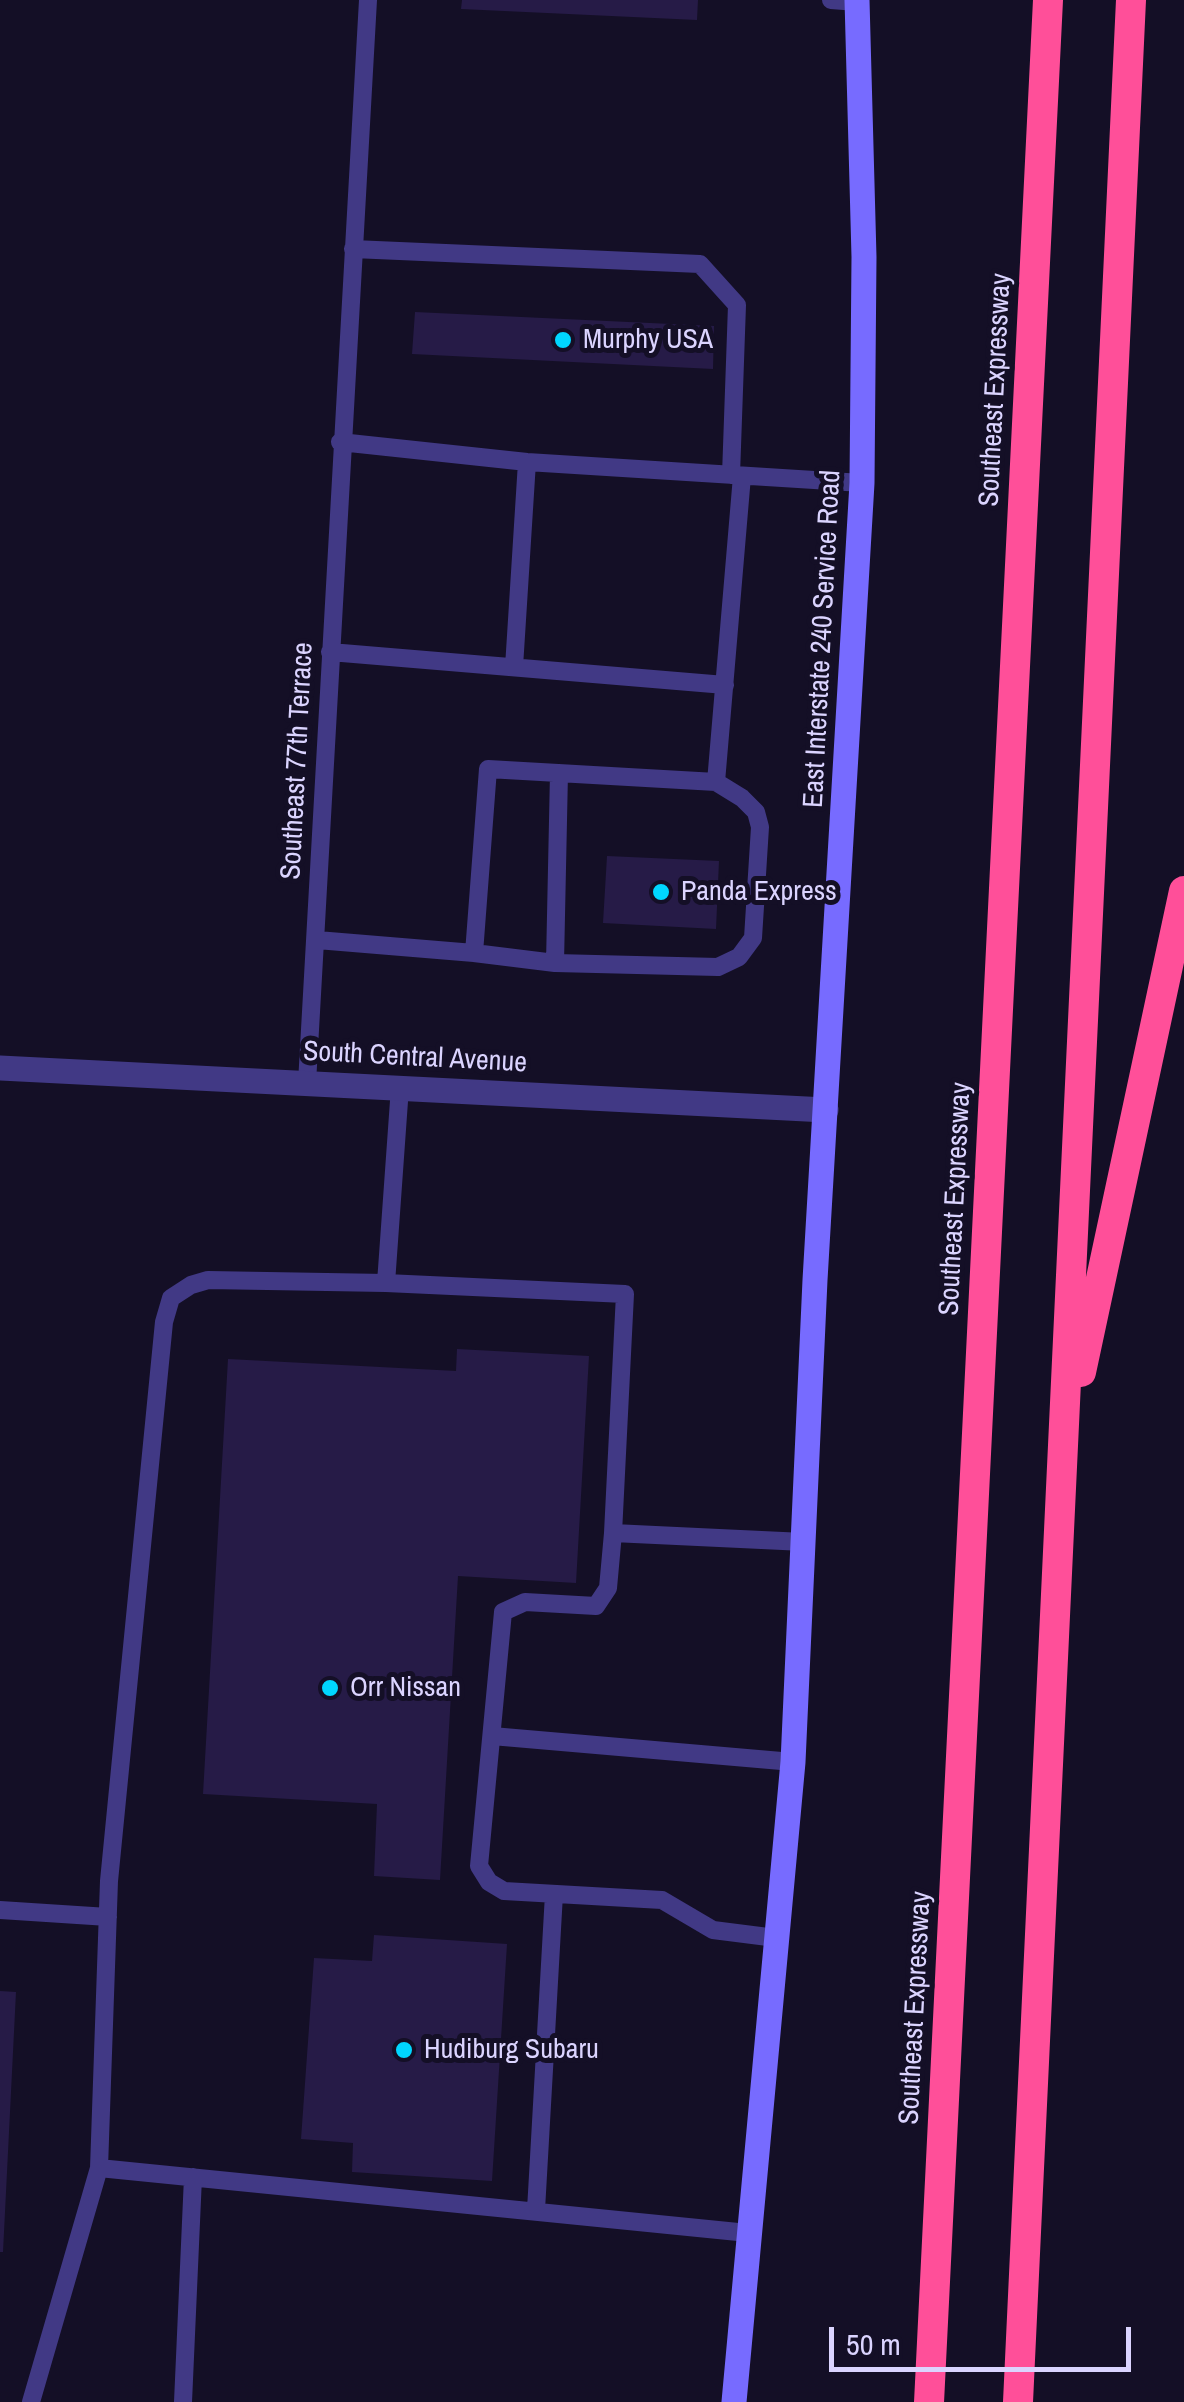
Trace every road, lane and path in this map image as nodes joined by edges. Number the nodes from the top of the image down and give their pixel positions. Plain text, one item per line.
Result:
1 (368, 0) edge
2 (831, 0) edge
3 (1048, 0) edge
4 (1132, 0) edge
5 (857, 1) edge
6 (353, 249) junction
7 (340, 442) junction
8 (527, 462) junction
9 (736, 475) junction
10 (862, 483) junction
11 (330, 652) junction
12 (514, 667) junction
13 (725, 686) junction
14 (560, 773) junction
15 (716, 782) junction
16 (1184, 891) edge
17 (317, 940) junction
18 (474, 953) junction
19 (555, 963) junction
20 (0, 1068) edge
21 (307, 1082) junction
22 (400, 1088) junction
23 (826, 1110) junction
24 (386, 1283) junction
25 (614, 1533) junction
26 (804, 1542) junction
27 (1056, 1619) junction
28 (492, 1736) junction
29 (792, 1762) junction
30 (554, 1894) junction
31 (0, 1910) edge
32 (108, 1916) junction
33 (776, 1938) junction
34 (100, 2168) junction
35 (193, 2177) junction
36 (536, 2210) junction
37 (748, 2234) junction
38 (30, 2402) edge
39 (184, 2402) edge
40 (734, 2402) edge
41 (928, 2402) edge
42 (1018, 2402) edge

1 - 6 lane, Southeast 77th Terrace
2 - 5 lane
3 - 41 highway, Southeast Expressway
4 - 27 highway
5 - 10 main road, East Interstate 240 Service Road
6 - 7 lane, Southeast 77th Terrace
6 - 9 lane
7 - 8 lane
7 - 11 lane, Southeast 77th Terrace
8 - 9 lane
8 - 12 lane
9 - 10 lane
9 - 13 lane
10 - 23 main road, East Interstate 240 Service Road
11 - 12 lane
11 - 17 lane, Southeast 77th Terrace
12 - 13 lane
13 - 15 lane
14 - 15 lane
14 - 18 lane
14 - 19 lane
15 - 19 lane
16 - 27 highway
17 - 18 lane
17 - 21 lane, Southeast 77th Terrace
18 - 19 lane
20 - 21 street, South Central Avenue
21 - 22 street, South Central Avenue
22 - 23 street, South Central Avenue
22 - 24 lane
23 - 26 main road, East Interstate 240 Service Road
24 - 25 lane
24 - 32 lane
25 - 26 lane
25 - 28 lane
26 - 29 main road, East Interstate 240 Service Road
27 - 42 highway
28 - 29 lane
28 - 30 lane
29 - 33 main road, East Interstate 240 Service Road
30 - 33 lane
30 - 36 lane
31 - 32 lane
32 - 34 lane
33 - 37 main road, East Interstate 240 Service Road
34 - 35 lane
34 - 38 lane
35 - 36 lane
35 - 39 lane
36 - 37 lane
37 - 40 main road, East Interstate 240 Service Road

